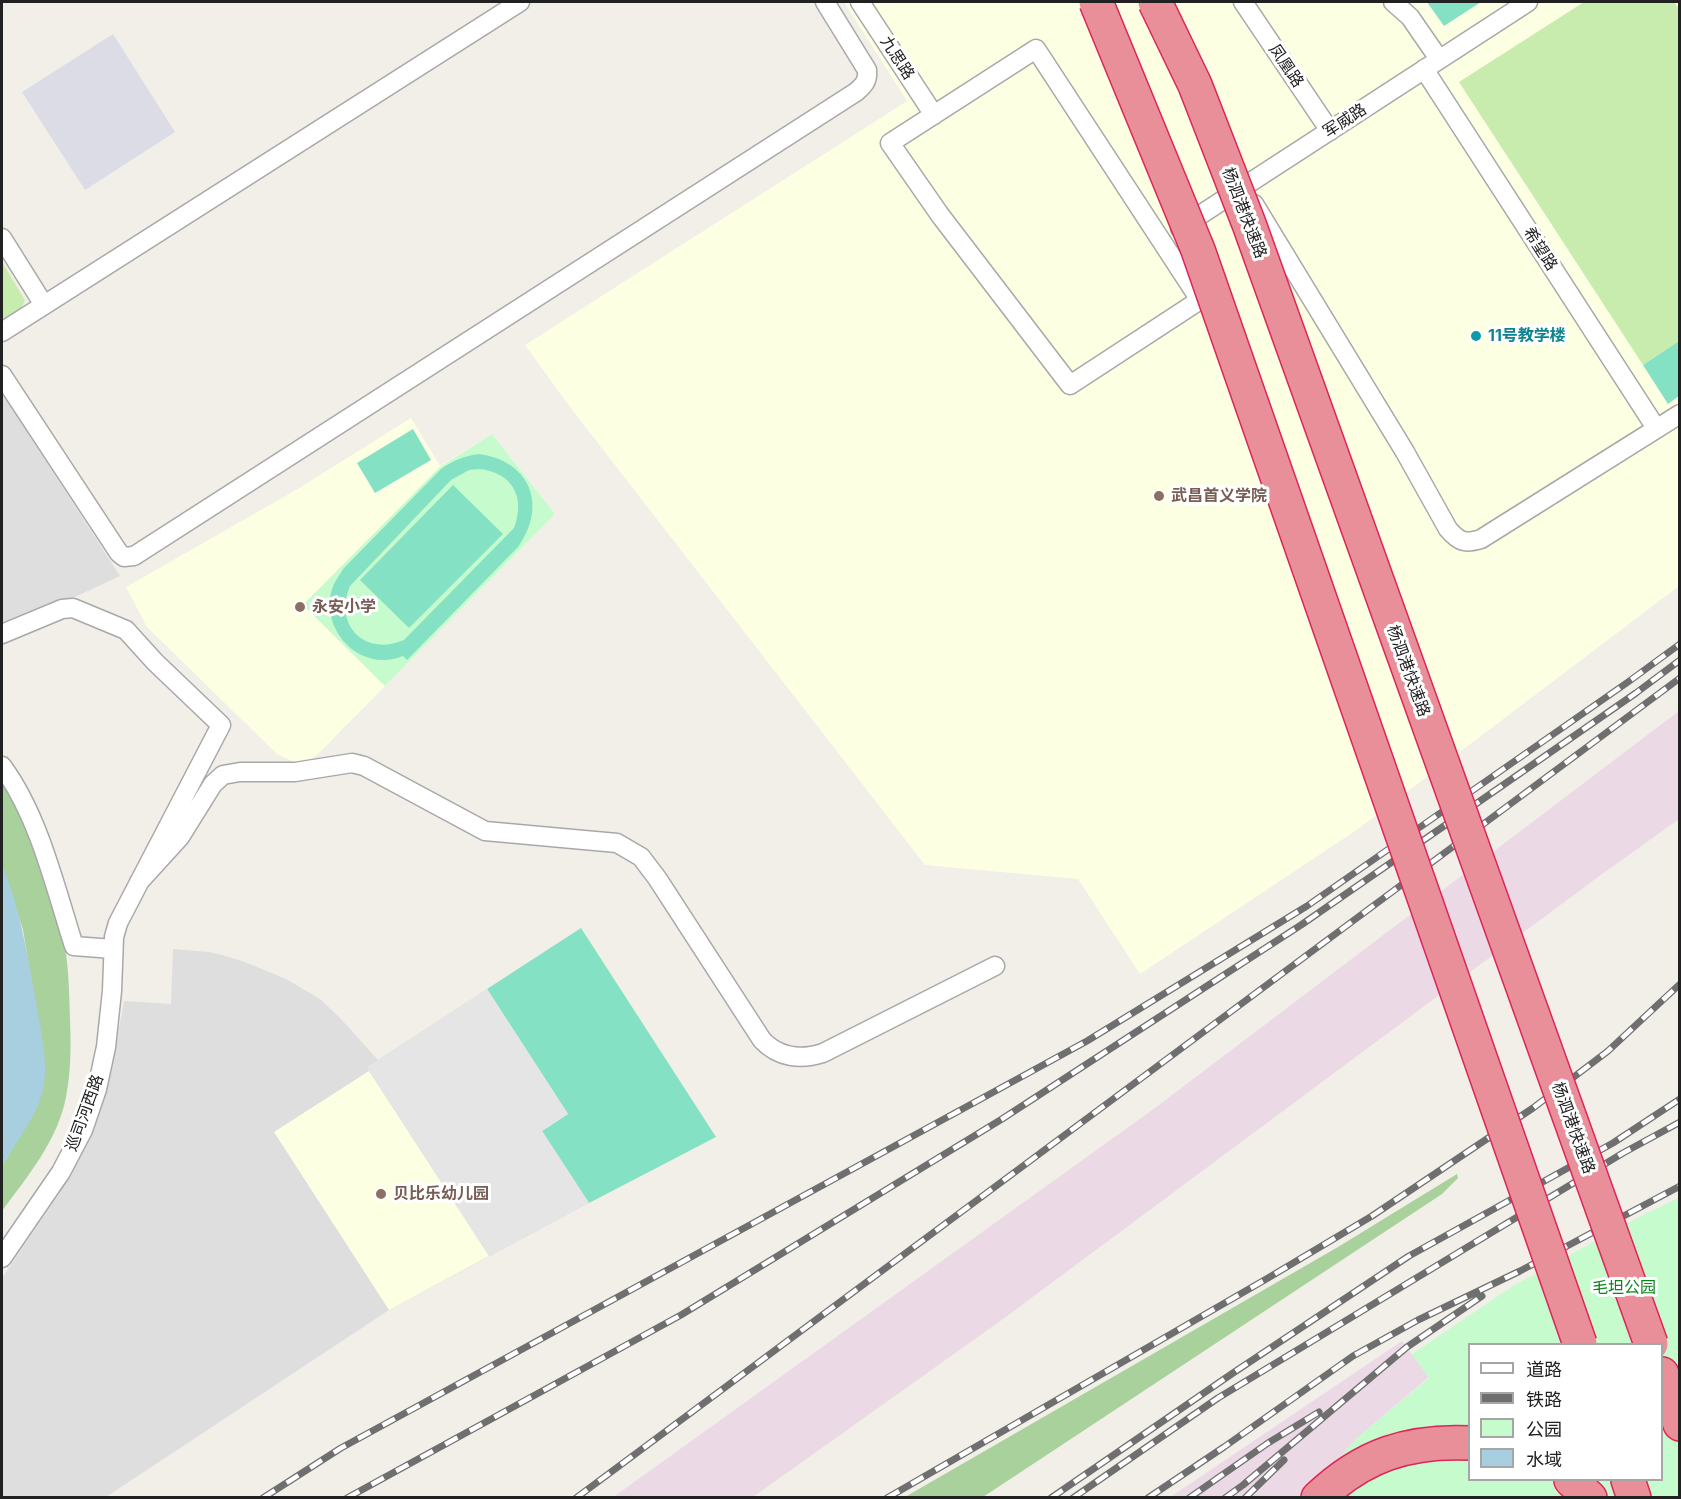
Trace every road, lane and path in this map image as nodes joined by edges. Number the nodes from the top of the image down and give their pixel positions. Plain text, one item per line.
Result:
1 (520, 2) edge
2 (825, 2) edge
3 (860, 2) edge
4 (1096, 2) edge
5 (1155, 2) edge
6 (1243, 2) edge
7 (1393, 2) edge
8 (1528, 2) edge
9 (1432, 64) junction
10 (934, 114) junction
11 (1330, 130) junction
12 (1244, 187) junction
13 (2, 238) edge
14 (1161, 241) junction
15 (44, 305) junction
16 (2, 332) edge
17 (2, 375) edge
18 (1680, 414) edge
19 (1656, 428) junction
20 (2, 634) edge
21 (2, 766) edge
22 (139, 882) junction
23 (113, 949) junction
24 (994, 966) dead end
25 (2, 1258) edge
26 (1580, 1343) edge
27 (1651, 1343) edge
28 (1663, 1377) edge
29 (1680, 1424) edge
30 (1468, 1443) edge
31 (1573, 1481) edge
32 (1629, 1481) edge
33 (1318, 1497) edge
34 (1590, 1497) edge
35 (1634, 1497) edge

1 - 15 street
2 - 17 street
3 - 10 street, 九思路
4 - 26 highway, bridge
5 - 27 highway, 杨泗港快速路, bridge
6 - 11 street, 凤凰路
7 - 9 street, 希望路
8 - 9 street, 军威路
9 - 11 street, 军威路
9 - 19 street, 希望路
10 - 14 street
10 - 14 street
11 - 12 street, 军威路
12 - 14 street, 军威路
12 - 19 street
13 - 15 street
15 - 16 street
18 - 19 street
20 - 22 street
21 - 23 street
22 - 23 street, 巡司河西路
22 - 24 street
23 - 25 street, 巡司河西路
28 - 29 highway
30 - 33 highway
31 - 34 highway
32 - 35 highway

